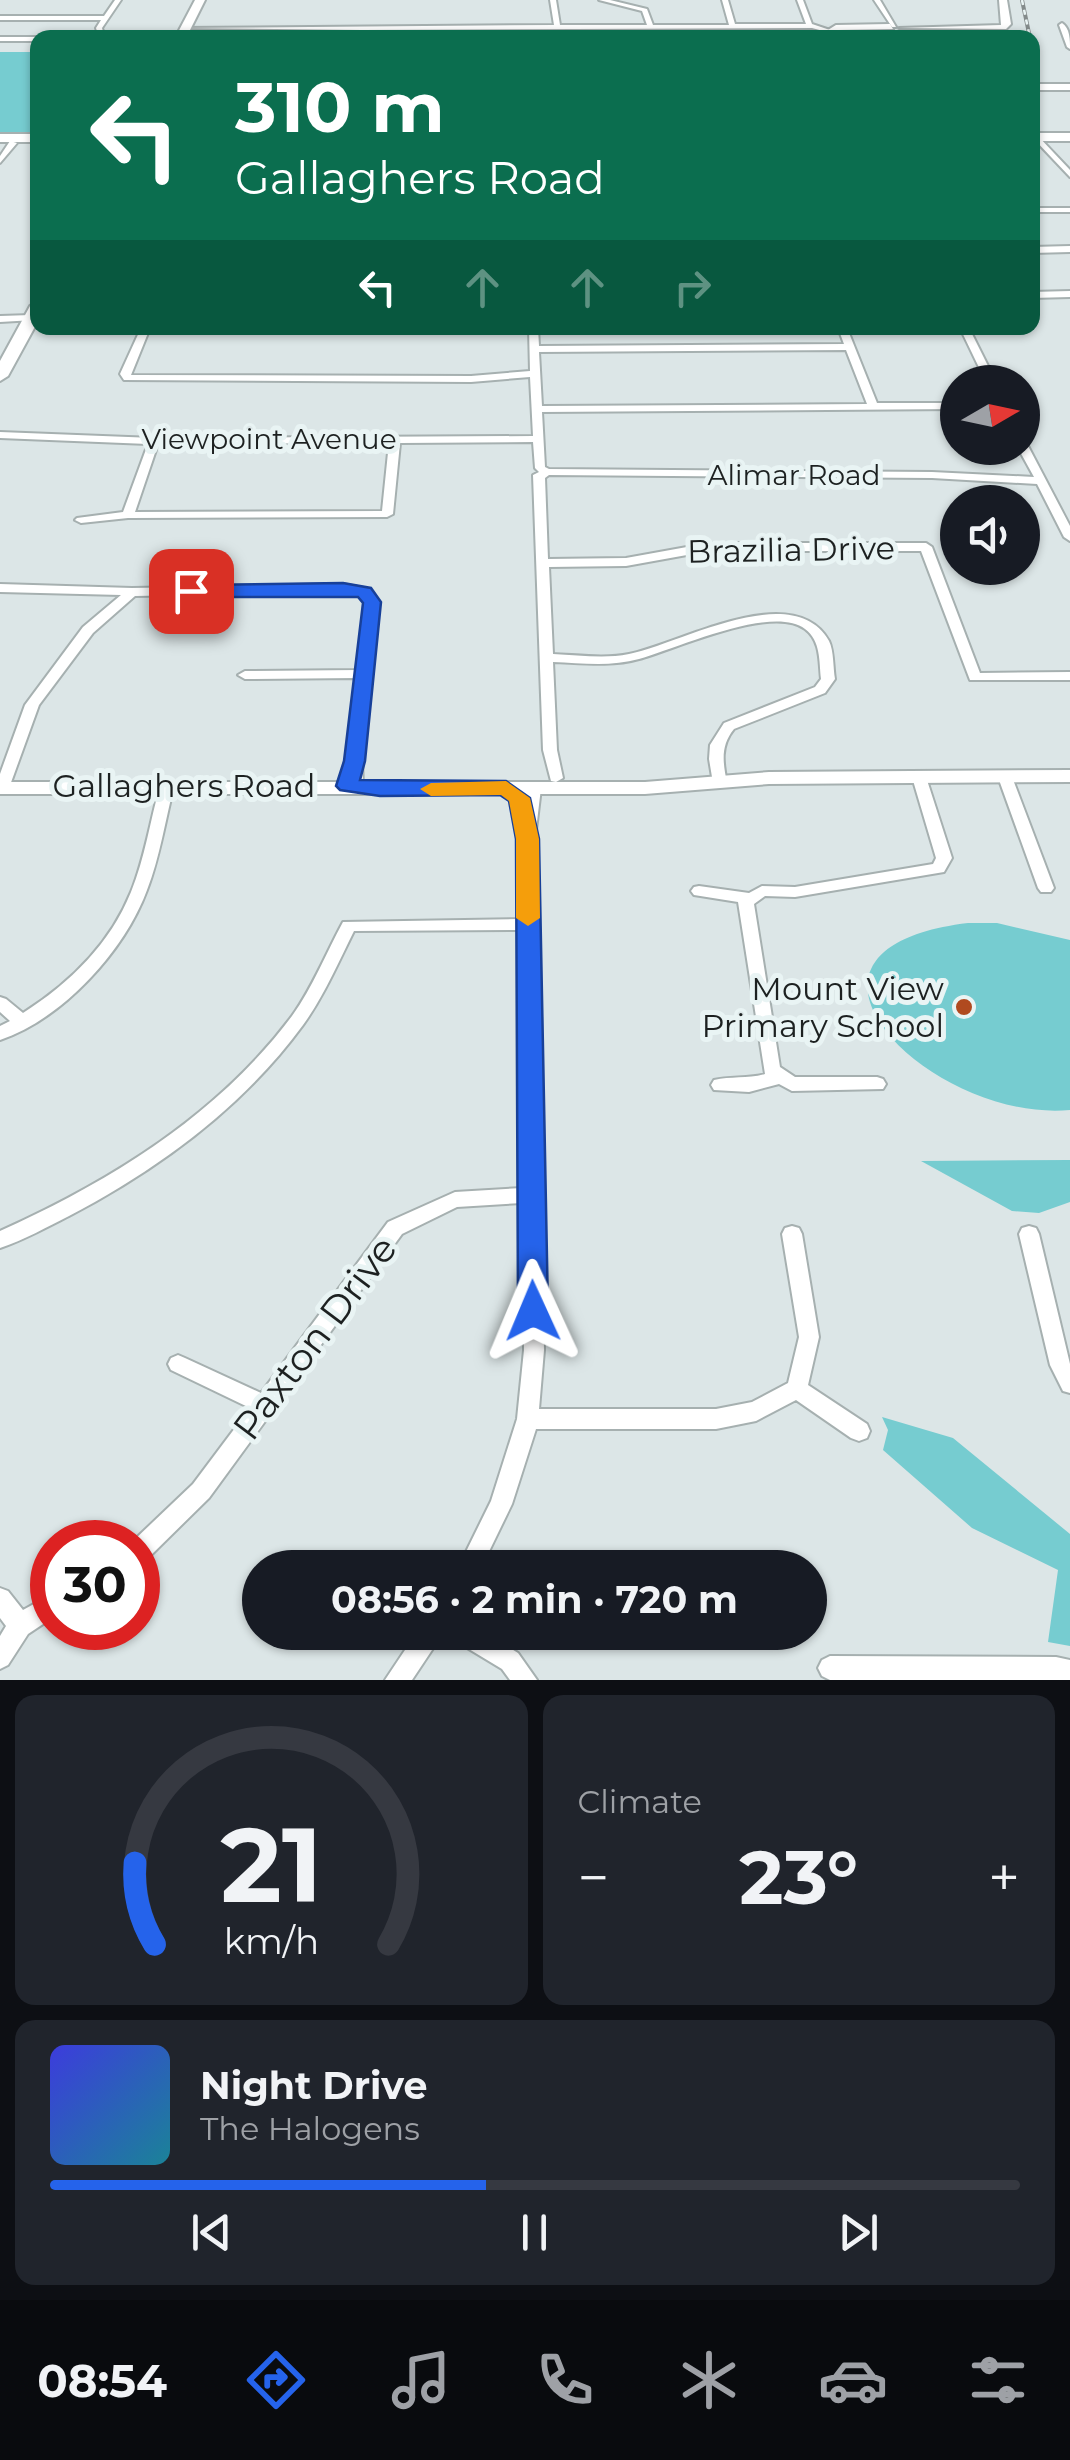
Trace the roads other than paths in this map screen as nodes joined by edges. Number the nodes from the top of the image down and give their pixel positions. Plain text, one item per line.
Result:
1 (118, 0) edge
2 (200, 0) edge
3 (553, 0) edge
4 (602, 0) edge
5 (725, 0) edge
6 (800, 0) edge
7 (877, 0) edge
8 (1003, 0) edge
9 (1070, 14) edge
10 (0, 18) edge
11 (106, 18) junction
12 (811, 25) junction
13 (652, 26) junction
14 (733, 26) junction
15 (469, 27) joint
16 (555, 27) junction
17 (274, 28) joint
18 (99, 30) edge
19 (184, 30) edge
20 (237, 30) edge
21 (367, 30) edge
22 (555, 30) edge
23 (820, 30) edge
24 (846, 30) edge
25 (896, 30) edge
26 (30, 39) edge
27 (0, 40) edge
28 (1070, 47) edge
29 (1040, 88) edge
30 (1068, 90) edge
31 (1040, 135) edge
32 (1070, 135) edge
33 (30, 140) edge
34 (4, 141) edge
35 (1040, 141) edge
36 (0, 161) edge
37 (1070, 174) edge
38 (1040, 210) edge
39 (1070, 210) edge
40 (1040, 250) edge
41 (1070, 250) edge
42 (1070, 294) edge
43 (1040, 295) edge
44 (30, 317) edge
45 (0, 318) edge
46 (30, 324) edge
47 (142, 335) edge
48 (533, 335) edge
49 (846, 335) edge
50 (968, 335) edge
51 (851, 347) junction
52 (534, 348) junction
53 (982, 365) edge
54 (1, 372) edge
55 (534, 374) junction
56 (874, 406) junction
57 (940, 406) edge
58 (537, 409) junction
59 (0, 435) edge
60 (538, 439) junction
61 (395, 440) junction
62 (154, 441) junction
63 (1033, 465) edge
64 (542, 472) junction
65 (1042, 481) junction
66 (387, 514) junction
67 (128, 516) junction
68 (81, 520) dead end
69 (400, 521) dead end
70 (1070, 537) edge
71 (543, 563) junction
72 (0, 588) edge
73 (132, 592) junction
74 (547, 658) junction
75 (363, 674) junction
76 (245, 675) dead end
77 (1070, 676) edge
78 (1070, 776) edge
79 (1006, 780) junction
80 (920, 781) junction
81 (701, 783) junction
82 (1070, 784) edge
83 (357, 785) junction
84 (167, 786) junction
85 (533, 787) junction
86 (1, 788) edge
87 (1046, 888) dead end
88 (699, 891) dead end
89 (750, 898) junction
90 (528, 924) junction
91 (0, 1003) edge
92 (23, 1022) junction
93 (0, 1034) edge
94 (779, 1077) junction
95 (877, 1084) dead end
96 (720, 1085) dead end
97 (531, 1195) junction
98 (792, 1234) dead end
99 (1029, 1234) dead end
100 (0, 1240) edge
101 (178, 1364) dead end
102 (1070, 1384) edge
103 (797, 1389) junction
104 (264, 1404) junction
105 (528, 1420) junction
106 (859, 1431) dead end
107 (160, 1531) edge
108 (478, 1550) edge
109 (0, 1599) edge
110 (30, 1620) edge
111 (20, 1626) junction
112 (419, 1650) edge
113 (492, 1650) edge
114 (0, 1657) edge
115 (830, 1668) dead end
116 (1070, 1672) edge
117 (397, 1680) edge
118 (525, 1680) edge

1 - 11 street
2 - 19 main road
3 - 16 street
4 - 13 street
5 - 14 street
6 - 12 street
7 - 25 street
8 - 25 street
9 - 28 street
10 - 11 street
11 - 18 street
12 - 14 street
12 - 23 street
13 - 14 street
13 - 16 street
15 - 16 street
15 - 21 street
16 - 22 street
17 - 20 street
17 - 21 street
24 - 25 street
26 - 27 street
29 - 30 street
31 - 32 main road
33 - 34 main road
34 - 36 street
35 - 37 street
38 - 39 street
40 - 41 street
42 - 43 street
44 - 45 street
46 - 54 main road
47 - 55 street
48 - 52 street
49 - 51 street
50 - 53 street
51 - 52 street
51 - 56 street
52 - 55 street
55 - 58 street
56 - 57 street
56 - 58 street
58 - 60 street
59 - 62 street, Viewpoint Avenue
60 - 61 street, Viewpoint Avenue
60 - 64 street
61 - 62 street, Viewpoint Avenue
61 - 66 street
62 - 67 street
63 - 65 street
64 - 65 street, Alimar Road
64 - 71 street
65 - 70 street
66 - 67 street
66 - 69 street
67 - 68 street
71 - 74 street
71 - 77 street, Brazilia Drive
72 - 73 street
73 - 75 street
73 - 86 street
74 - 81 street
74 - 85 street
75 - 76 street
75 - 83 street
78 - 79 street, Gallaghers Road
79 - 80 street, Gallaghers Road
79 - 82 street, Gallaghers Road
79 - 87 street
80 - 81 street, Gallaghers Road
80 - 89 street
81 - 85 street, Gallaghers Road
83 - 84 street, Gallaghers Road
83 - 85 street, Gallaghers Road
84 - 86 street, Gallaghers Road
84 - 92 street
85 - 90 street
88 - 89 street
89 - 94 street
90 - 97 street
90 - 100 street
91 - 92 street
92 - 93 street
94 - 95 street
94 - 96 street
97 - 104 street, Paxton Drive
97 - 105 street
98 - 103 street
99 - 102 street
101 - 104 street
103 - 105 street
103 - 106 street
104 - 107 street, Paxton Drive
105 - 108 street
109 - 111 street
110 - 111 street
111 - 114 street
112 - 117 street
113 - 118 street
115 - 116 street

